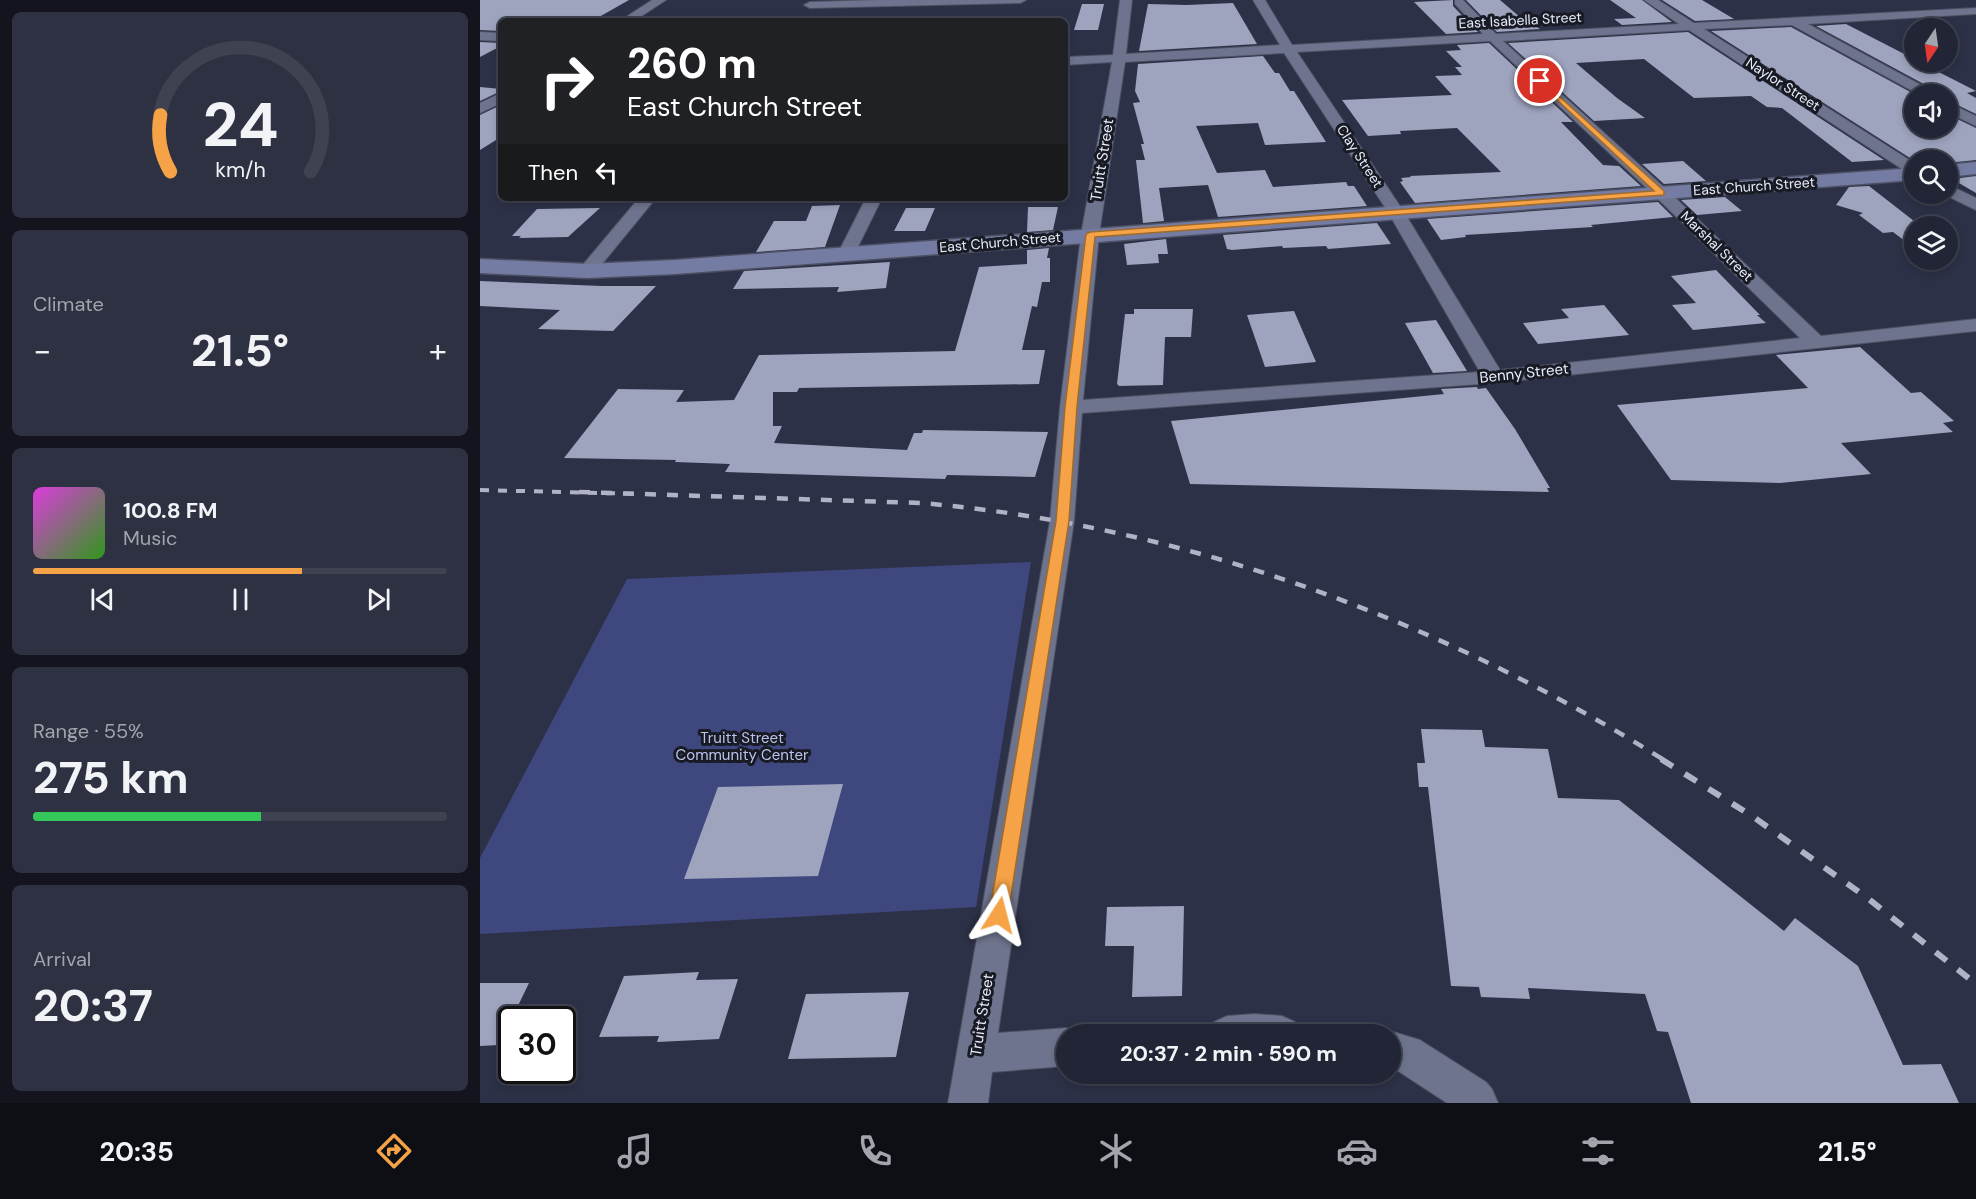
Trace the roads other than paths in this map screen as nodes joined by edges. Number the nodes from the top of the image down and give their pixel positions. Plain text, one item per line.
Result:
1 (660, 0) edge
2 (1020, 0) edge
3 (1126, 0) edge
4 (1259, 0) edge
5 (1650, 0) edge
6 (1459, 2) dead end
7 (974, 4) edge
8 (810, 6) edge
9 (1976, 11) edge
10 (631, 18) edge
11 (1796, 21) junction
12 (1694, 27) junction
13 (480, 36) edge
14 (498, 37) edge
15 (1492, 37) junction
16 (1289, 50) junction
17 (1119, 59) junction
18 (1068, 61) edge
19 (1909, 84) edge
20 (498, 99) edge
21 (482, 107) edge
22 (1958, 112) edge
23 (1976, 122) edge
24 (1904, 165) edge
25 (1976, 168) edge
26 (1958, 170) edge
27 (1904, 173) edge
28 (1661, 193) junction
29 (1958, 195) edge
30 (645, 201) edge
31 (873, 201) edge
32 (1976, 205) edge
33 (1396, 212) junction
34 (1090, 234) junction
35 (846, 255) junction
36 (480, 266) edge
37 (587, 271) junction
38 (1976, 325) edge
39 (1816, 342) junction
40 (1494, 377) junction
41 (1071, 407) junction
42 (1056, 1048) edge
43 (1401, 1053) edge
44 (976, 1054) junction
45 (968, 1103) edge
46 (1478, 1103) edge

1 - 10 street
2 - 7 street
3 - 17 street, Truitt Street
4 - 16 street, Clay Street
5 - 12 street, Naylor Street
6 - 15 street, Marshal Street
7 - 8 street
9 - 11 street, East Isabella Street
11 - 12 street, East Isabella Street
11 - 19 street
12 - 15 street, East Isabella Street
12 - 24 street, Naylor Street
13 - 14 street
15 - 16 street, East Isabella Street
15 - 28 street, Marshal Street
16 - 17 street, East Isabella Street
16 - 33 street, Clay Street
17 - 18 street, East Isabella Street
17 - 34 street, Truitt Street
20 - 21 street
22 - 23 street
25 - 26 street
27 - 28 street, East Church Street
28 - 33 street, East Church Street
28 - 39 street, Marshal Street
29 - 32 street
30 - 37 street
31 - 35 street
33 - 34 street, East Church Street
33 - 40 street, Clay Street
34 - 35 street, East Church Street
34 - 41 street, Truitt Street
35 - 37 street, East Church Street
36 - 37 street, East Church Street
38 - 39 street, Benny Street
39 - 40 street, Benny Street
40 - 41 street, Benny Street
41 - 44 street, Truitt Street
42 - 44 street
43 - 46 street
44 - 45 street, Truitt Street

